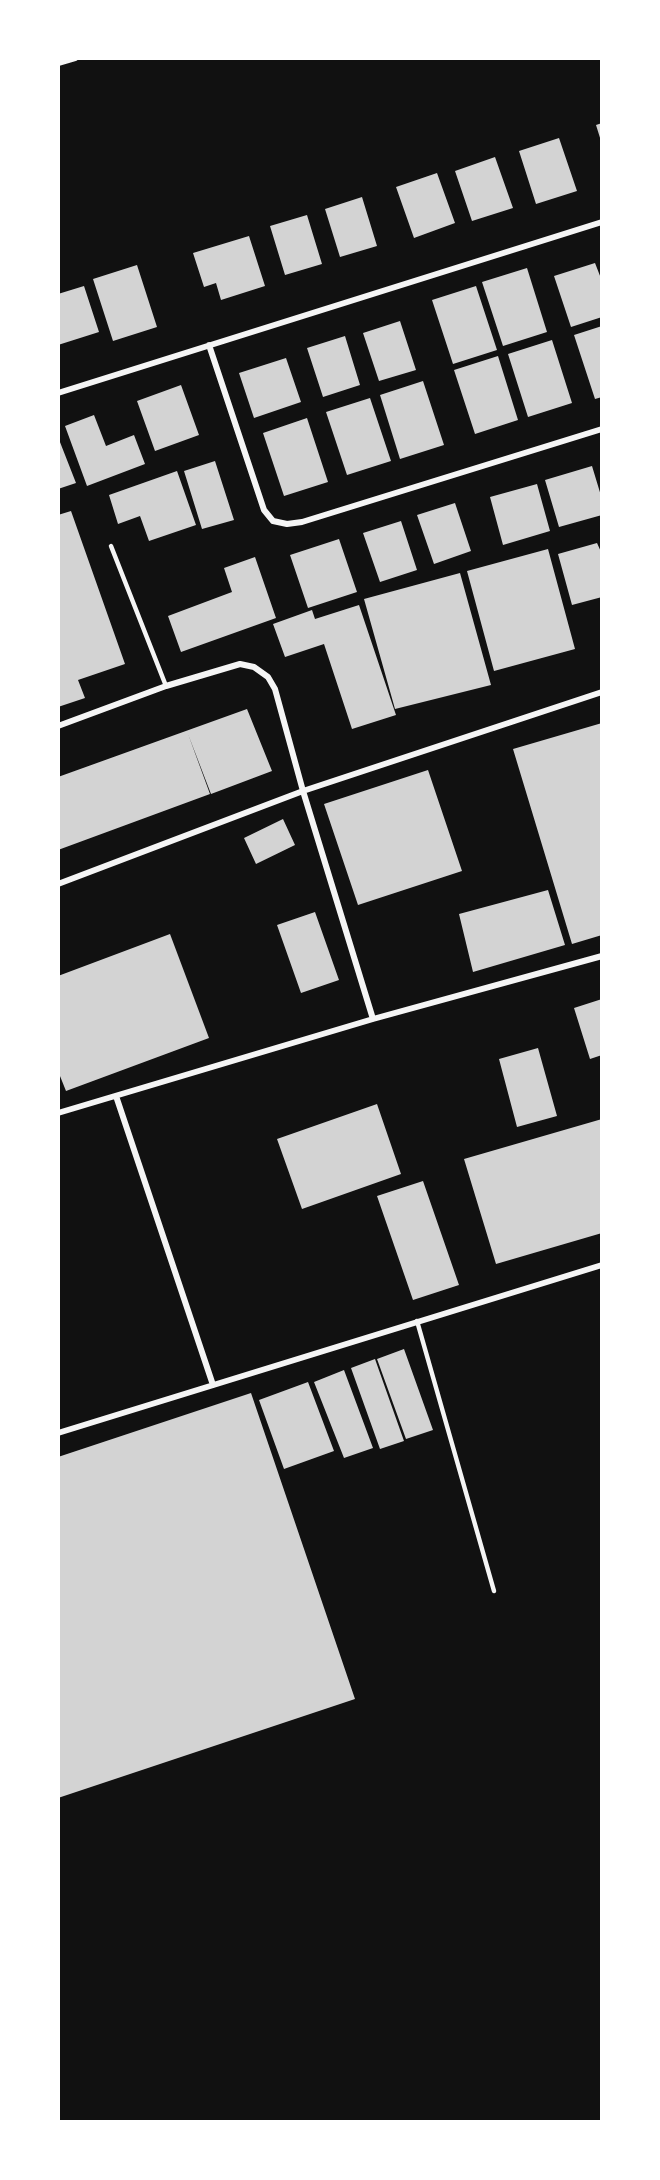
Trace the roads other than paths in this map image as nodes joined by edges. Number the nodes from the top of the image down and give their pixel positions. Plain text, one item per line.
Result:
1 (75, 58) edge
2 (58, 63) edge
3 (602, 222) edge
4 (209, 345) junction
5 (58, 393) edge
6 (602, 429) edge
7 (111, 546) dead end
8 (166, 686) junction
9 (602, 692) edge
10 (58, 726) edge
11 (303, 791) junction
12 (58, 884) edge
13 (602, 956) edge
14 (373, 1019) junction
15 (116, 1096) junction
16 (58, 1113) edge
17 (602, 1265) edge
18 (417, 1321) junction
19 (213, 1385) junction
20 (58, 1433) edge
21 (494, 1591) dead end

1 - 2 street
3 - 4 street
4 - 5 street
4 - 6 street
7 - 8 lane
8 - 10 street
8 - 11 street
9 - 11 street
11 - 12 street
11 - 14 street
13 - 14 street
14 - 15 street
15 - 16 street
15 - 19 street
17 - 18 street
18 - 19 street
18 - 21 lane
19 - 20 street

